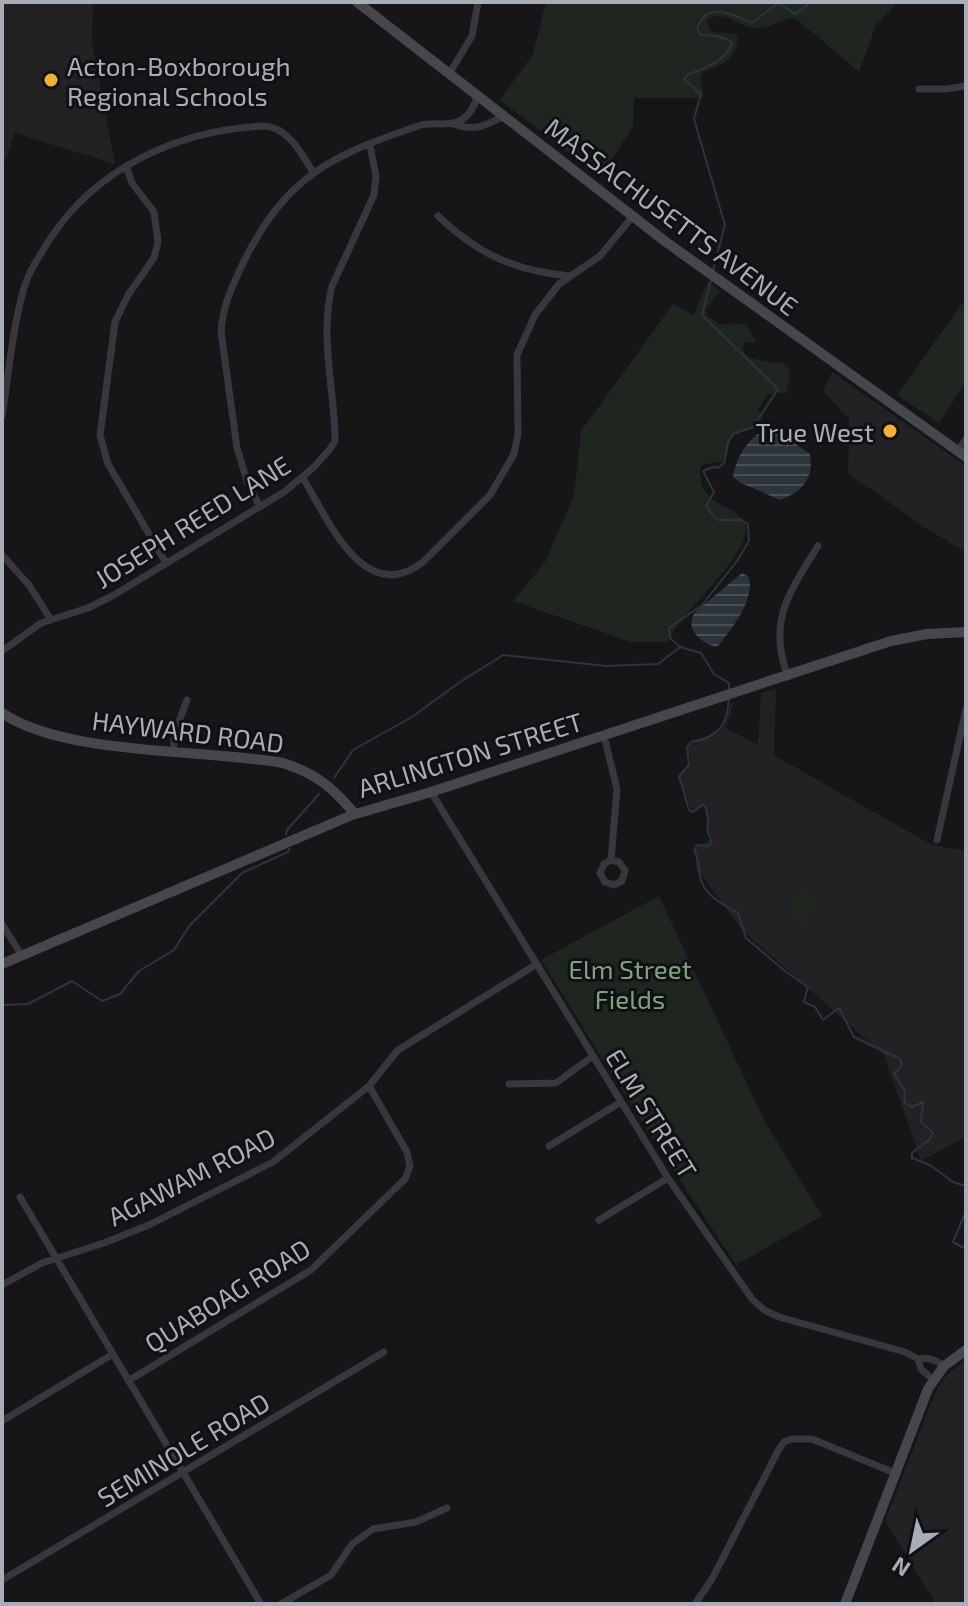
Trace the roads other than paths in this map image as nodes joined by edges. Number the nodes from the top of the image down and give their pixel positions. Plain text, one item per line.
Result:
1 (357, 2) edge
2 (478, 2) edge
3 (449, 74) junction
4 (966, 86) edge
5 (919, 89) dead end
6 (477, 96) junction
7 (503, 116) junction
8 (452, 124) junction
9 (370, 146) junction
10 (126, 166) junction
11 (313, 172) junction
12 (438, 216) dead end
13 (633, 216) junction
14 (570, 276) junction
15 (2, 416) edge
16 (966, 439) edge
17 (962, 454) edge
18 (303, 478) junction
19 (260, 507) junction
20 (818, 546) dead end
21 (2, 555) edge
22 (166, 563) junction
23 (51, 620) junction
24 (966, 632) edge
25 (2, 651) edge
26 (788, 677) junction
27 (187, 700) dead end
28 (966, 709) edge
29 (2, 713) edge
30 (604, 736) junction
31 (173, 751) junction
32 (431, 792) junction
33 (355, 814) junction
34 (937, 840) dead end
35 (611, 860) dead end
36 (2, 924) edge
37 (22, 956) junction
38 (2, 964) edge
39 (537, 964) junction
40 (593, 1056) junction
41 (509, 1084) dead end
42 (369, 1086) junction
43 (621, 1102) junction
44 (549, 1146) dead end
45 (668, 1178) junction
46 (20, 1197) dead end
47 (599, 1220) dead end
48 (55, 1257) junction
49 (2, 1285) edge
50 (966, 1350) edge
51 (384, 1352) dead end
52 (113, 1354) junction
53 (918, 1359) junction
54 (944, 1366) junction
55 (933, 1380) junction
56 (128, 1381) junction
57 (2, 1421) edge
58 (183, 1472) junction
59 (895, 1473) junction
60 (447, 1508) dead end
61 (2, 1580) edge
62 (261, 1604) edge
63 (281, 1604) edge
64 (695, 1604) edge
65 (845, 1604) edge

1 - 3 street, MASSACHUSETTS AVENUE
2 - 3 street
3 - 6 street, MASSACHUSETTS AVENUE
4 - 5 street
6 - 7 street, MASSACHUSETTS AVENUE
6 - 8 street
7 - 8 street
7 - 13 street, MASSACHUSETTS AVENUE
8 - 9 street
9 - 11 street
9 - 18 street, JOSEPH REED LANE
10 - 11 street
10 - 15 street
10 - 22 street
11 - 19 street
12 - 14 street
13 - 14 street
13 - 17 street, MASSACHUSETTS AVENUE
14 - 18 street
16 - 17 street
18 - 19 street, JOSEPH REED LANE
19 - 22 street, JOSEPH REED LANE
20 - 26 street
21 - 23 street
22 - 23 street, JOSEPH REED LANE
23 - 25 street, JOSEPH REED LANE
24 - 26 street, ARLINGTON STREET
26 - 30 street, ARLINGTON STREET
27 - 31 street
28 - 34 street
29 - 31 street, HAYWARD ROAD
30 - 32 street, ARLINGTON STREET
30 - 35 street
31 - 33 street, HAYWARD ROAD
32 - 33 street, ARLINGTON STREET
32 - 39 street, ELM STREET
33 - 37 street, ARLINGTON STREET
36 - 37 street
37 - 38 street, ARLINGTON STREET
39 - 40 street, ELM STREET
39 - 42 street, AGAWAM ROAD
40 - 41 street
40 - 43 street, ELM STREET
42 - 48 street, AGAWAM ROAD
42 - 56 street, QUABOAG ROAD
43 - 44 street
43 - 45 street, ELM STREET
45 - 47 street
45 - 53 street, ELM STREET
46 - 48 street
48 - 49 street, AGAWAM ROAD
48 - 52 street
50 - 54 street
51 - 58 street, SEMINOLE ROAD
52 - 56 street
52 - 57 street
53 - 54 street, ELM STREET
53 - 55 street
54 - 55 street
55 - 59 street
56 - 58 street
58 - 61 street, SEMINOLE ROAD
58 - 62 street
59 - 64 street
59 - 65 street
60 - 63 street

